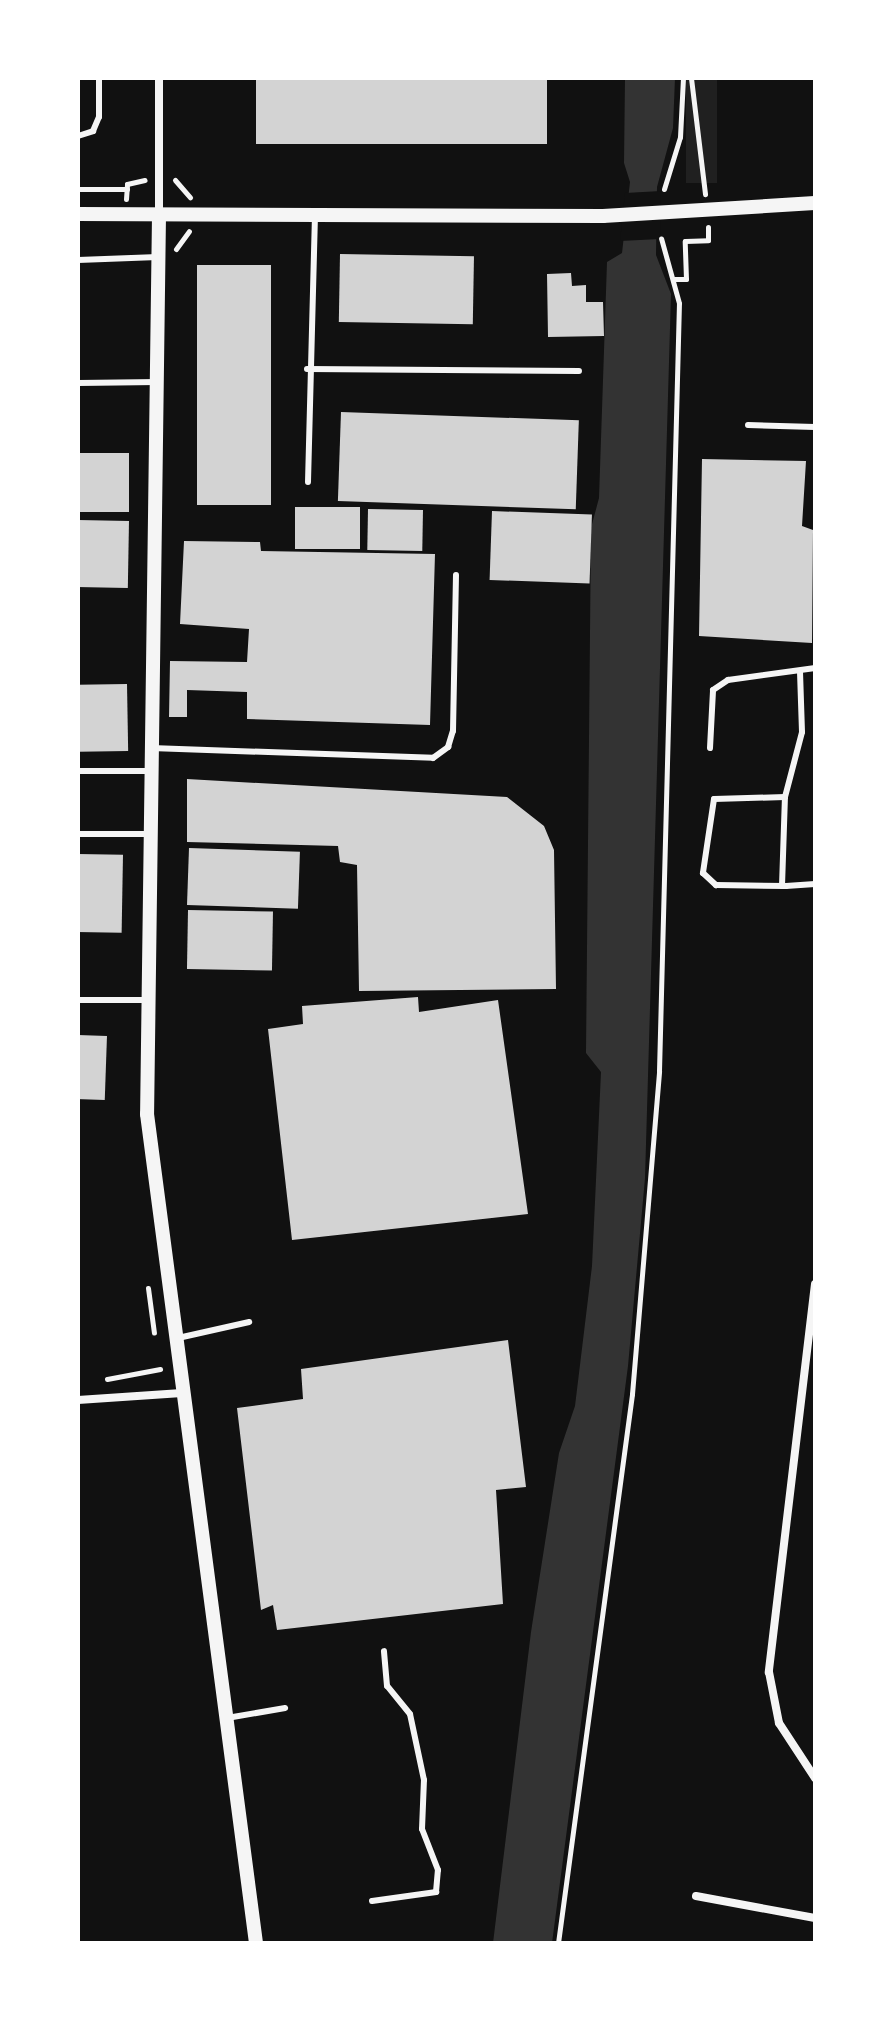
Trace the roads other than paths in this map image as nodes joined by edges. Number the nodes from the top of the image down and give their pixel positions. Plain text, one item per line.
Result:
1 (99, 78) edge
2 (159, 78) edge
3 (78, 136) edge
4 (815, 203) edge
5 (78, 214) edge
6 (159, 215) junction
7 (315, 215) junction
8 (158, 257) junction
9 (78, 260) edge
10 (307, 369) junction
11 (579, 371) dead end
12 (157, 382) junction
13 (78, 383) edge
14 (748, 425) dead end
15 (815, 427) edge
16 (308, 482) dead end
17 (456, 575) dead end
18 (814, 670) edge
19 (800, 672) junction
20 (151, 748) junction
21 (710, 748) dead end
22 (78, 771) edge
23 (149, 771) junction
24 (785, 797) junction
25 (78, 834) edge
26 (150, 834) junction
27 (815, 884) edge
28 (782, 886) junction
29 (78, 1000) edge
30 (148, 1000) junction
31 (815, 1284) edge
32 (249, 1322) dead end
33 (175, 1339) junction
34 (182, 1393) junction
35 (78, 1400) edge
36 (384, 1651) dead end
37 (285, 1708) dead end
38 (227, 1718) junction
39 (815, 1778) edge
40 (696, 1896) dead end
41 (372, 1901) dead end
42 (815, 1918) edge
43 (256, 1943) edge

1 - 3 lane
2 - 6 street
4 - 7 street
5 - 6 street
6 - 7 street
6 - 8 street
7 - 10 lane
8 - 9 lane
8 - 12 street
10 - 11 lane
10 - 16 lane
12 - 13 lane
12 - 20 street
14 - 15 lane
17 - 20 lane
18 - 19 lane
19 - 21 lane
19 - 24 lane
20 - 23 street
22 - 23 lane
23 - 26 street
24 - 28 lane
24 - 28 lane
25 - 26 lane
26 - 30 street
27 - 28 lane
29 - 30 lane
30 - 33 street
31 - 39 street
32 - 33 lane
33 - 34 street
34 - 35 street
34 - 38 street
36 - 41 lane
37 - 38 lane
38 - 43 street
40 - 42 street

